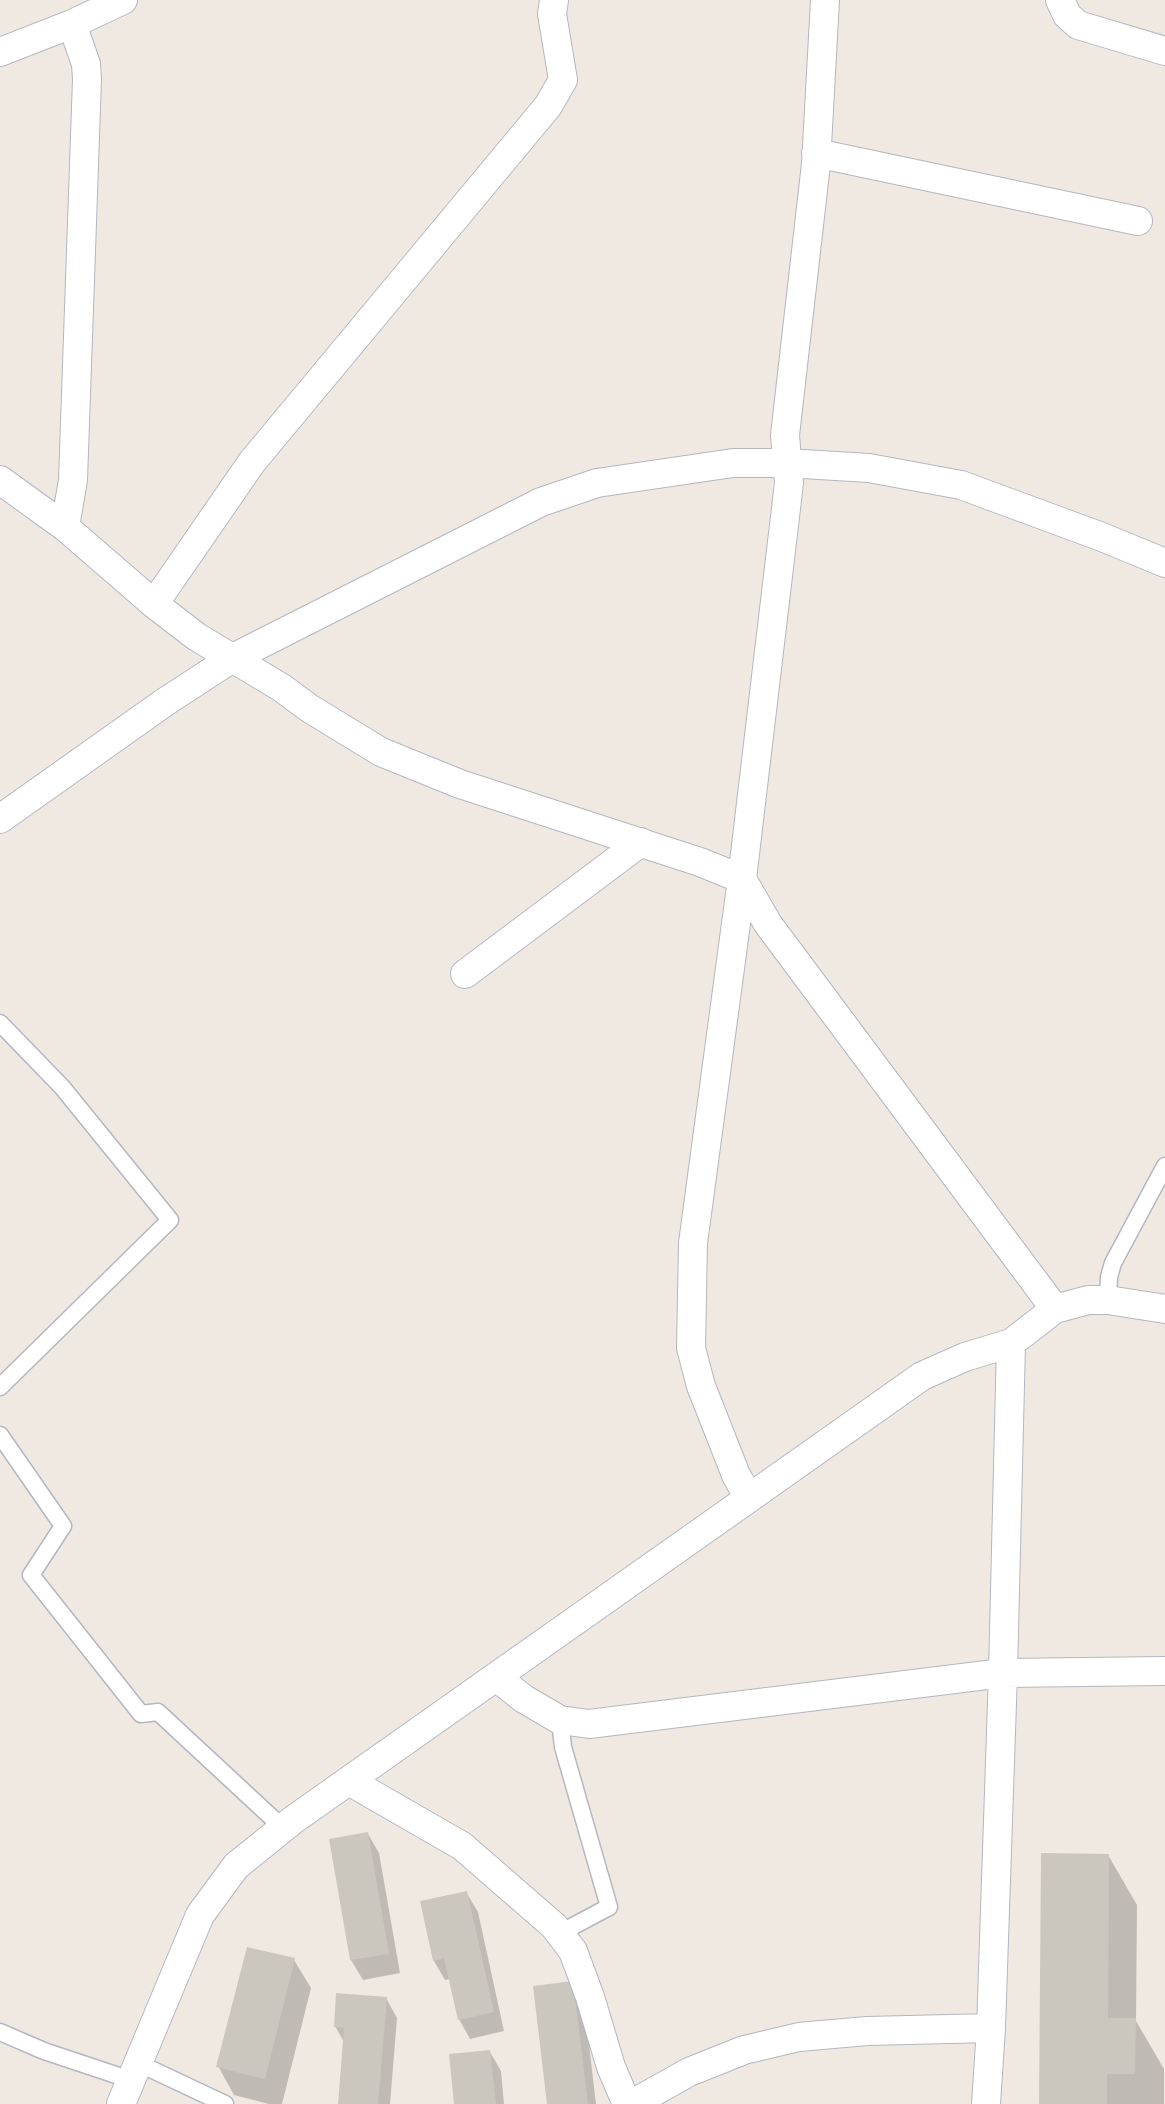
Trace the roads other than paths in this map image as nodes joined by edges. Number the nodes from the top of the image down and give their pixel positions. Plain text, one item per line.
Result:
1 (123, 0) edge
2 (554, 0) edge
3 (825, 0) edge
4 (1060, 0) edge
5 (72, 24) junction
6 (1165, 51) edge
7 (0, 52) edge
8 (816, 153) junction
9 (1138, 221) dead end
10 (788, 463) junction
11 (0, 480) edge
12 (65, 527) junction
13 (1165, 563) edge
14 (154, 604) junction
15 (232, 659) junction
16 (0, 819) edge
17 (641, 842) junction
18 (742, 879) junction
19 (465, 974) dead end
20 (0, 1024) edge
21 (1165, 1166) edge
22 (1108, 1300) junction
23 (1055, 1309) junction
24 (1165, 1309) edge
25 (1011, 1343) junction
26 (0, 1387) edge
27 (0, 1435) edge
28 (749, 1498) junction
29 (1165, 1671) edge
30 (1003, 1673) junction
31 (496, 1677) junction
32 (560, 1720) junction
33 (349, 1781) junction
34 (283, 1828) junction
35 (560, 1933) junction
36 (990, 2028) junction
37 (0, 2032) edge
38 (130, 2082) edge
39 (225, 2104) edge
40 (627, 2104) edge
41 (632, 2104) edge
42 (986, 2104) edge

1 - 5 street
2 - 14 street
3 - 8 street
4 - 6 street
5 - 7 street
5 - 12 street
8 - 9 street
8 - 10 street
10 - 13 street
10 - 15 street
10 - 18 street
11 - 12 street
12 - 14 street
14 - 15 street
15 - 16 street
15 - 17 street
17 - 18 street
17 - 19 street
18 - 23 street
18 - 28 street
20 - 26 lane
21 - 22 lane
22 - 23 street
22 - 24 street
23 - 25 street
25 - 28 street
25 - 30 street
27 - 34 lane
28 - 31 street
29 - 30 street
30 - 32 street
30 - 36 street
31 - 32 street
31 - 33 street
32 - 35 lane
33 - 34 street
33 - 35 street
34 - 38 street
35 - 40 street
36 - 41 street
36 - 42 street
37 - 38 lane
38 - 39 lane

